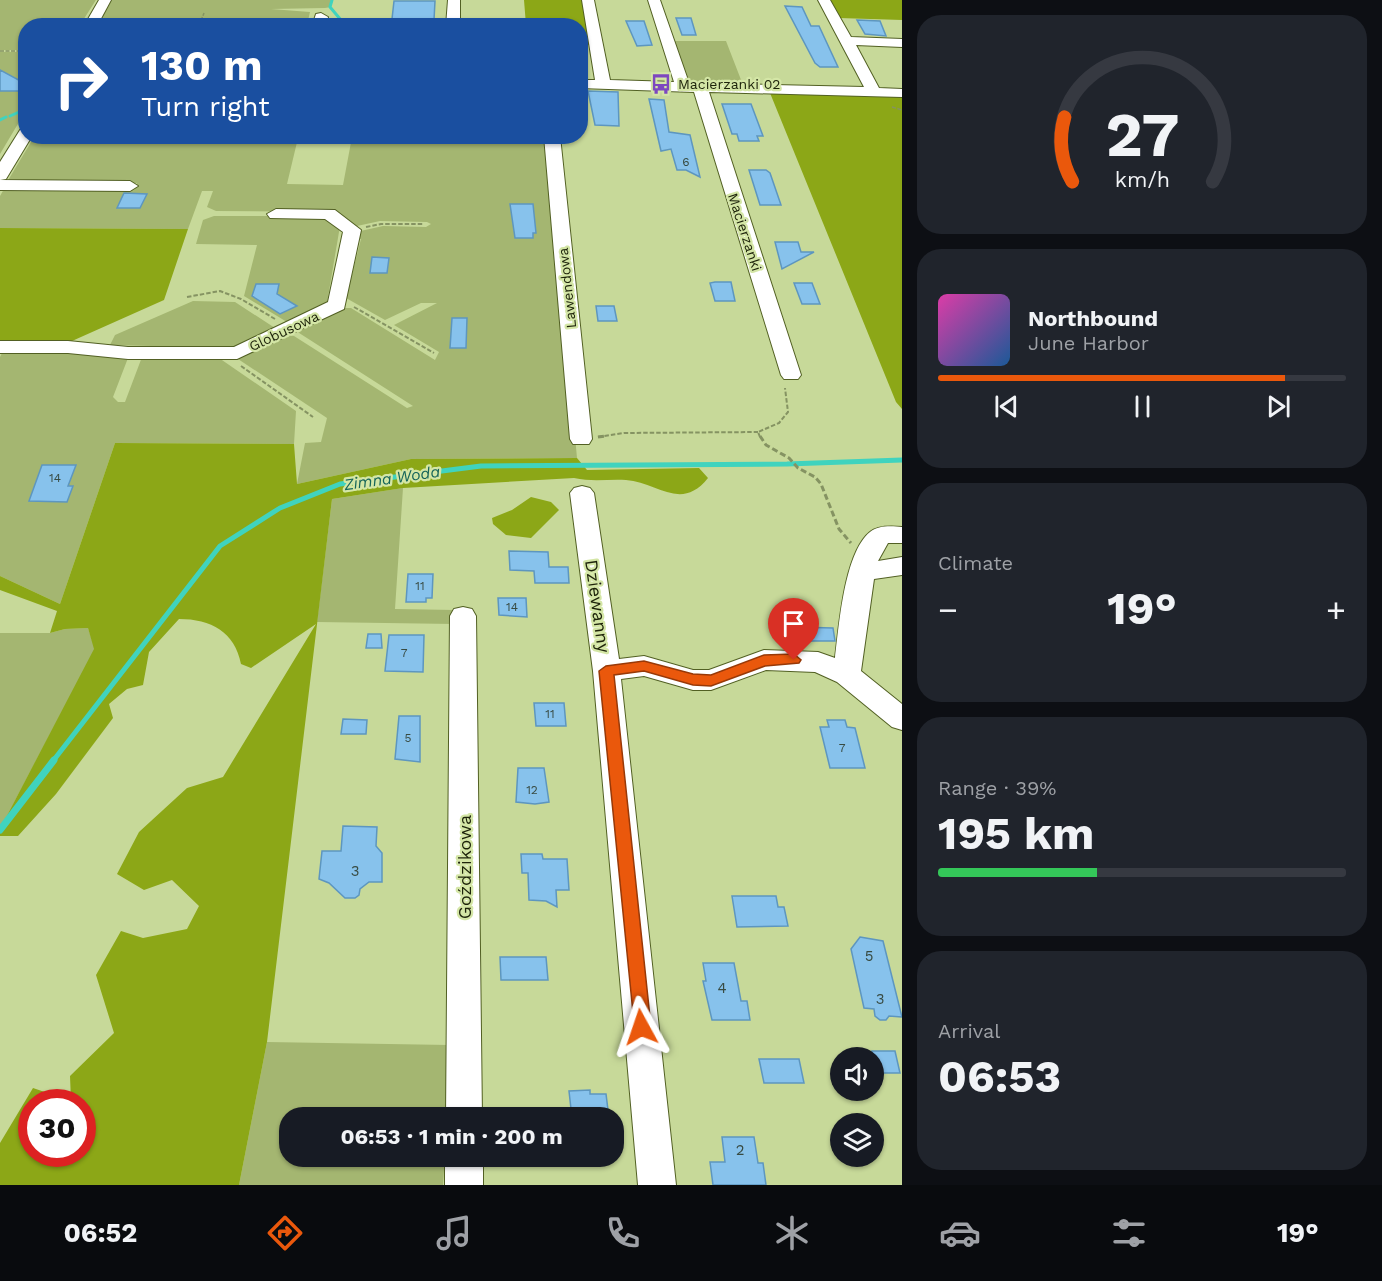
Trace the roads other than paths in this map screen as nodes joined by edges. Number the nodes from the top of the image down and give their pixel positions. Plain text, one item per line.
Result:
1 (105, 0) edge
2 (454, 0) edge
3 (588, 0) edge
4 (654, 0) edge
5 (824, 0) edge
6 (95, 18) edge
7 (453, 18) edge
8 (846, 41) junction
9 (902, 43) edge
10 (588, 84) edge
11 (603, 84) junction
12 (683, 87) junction
13 (700, 87) junction
14 (874, 92) junction
15 (902, 94) edge
16 (19, 144) edge
17 (553, 144) edge
18 (0, 175) edge
19 (0, 186) edge
20 (130, 186) dead end
21 (276, 214) dead end
22 (0, 347) edge
23 (791, 375) road end
24 (581, 439) road end
25 (582, 494) dead end
26 (902, 536) edge
27 (868, 559) junction
28 (902, 566) edge
29 (464, 616) dead end
30 (606, 671) junction
31 (847, 675) junction
32 (902, 719) edge
33 (464, 1107) edge
34 (464, 1167) edge
35 (464, 1185) edge
36 (657, 1185) edge

1 - 6 street
2 - 7 street
3 - 11 street
4 - 12 street
5 - 8 street
8 - 9 street
8 - 14 street
10 - 11 street
11 - 12 street
12 - 13 street
13 - 14 street
13 - 23 street, Macierzanki
14 - 15 street
16 - 18 street
17 - 24 street, Lawendowa
19 - 20 street
21 - 22 street, Globusowa
25 - 30 street, Dziewanny
26 - 27 street
27 - 28 street
27 - 31 street
29 - 33 street, Goździkowa
30 - 31 street
30 - 36 street, Dziewanny
31 - 32 street
34 - 35 street

